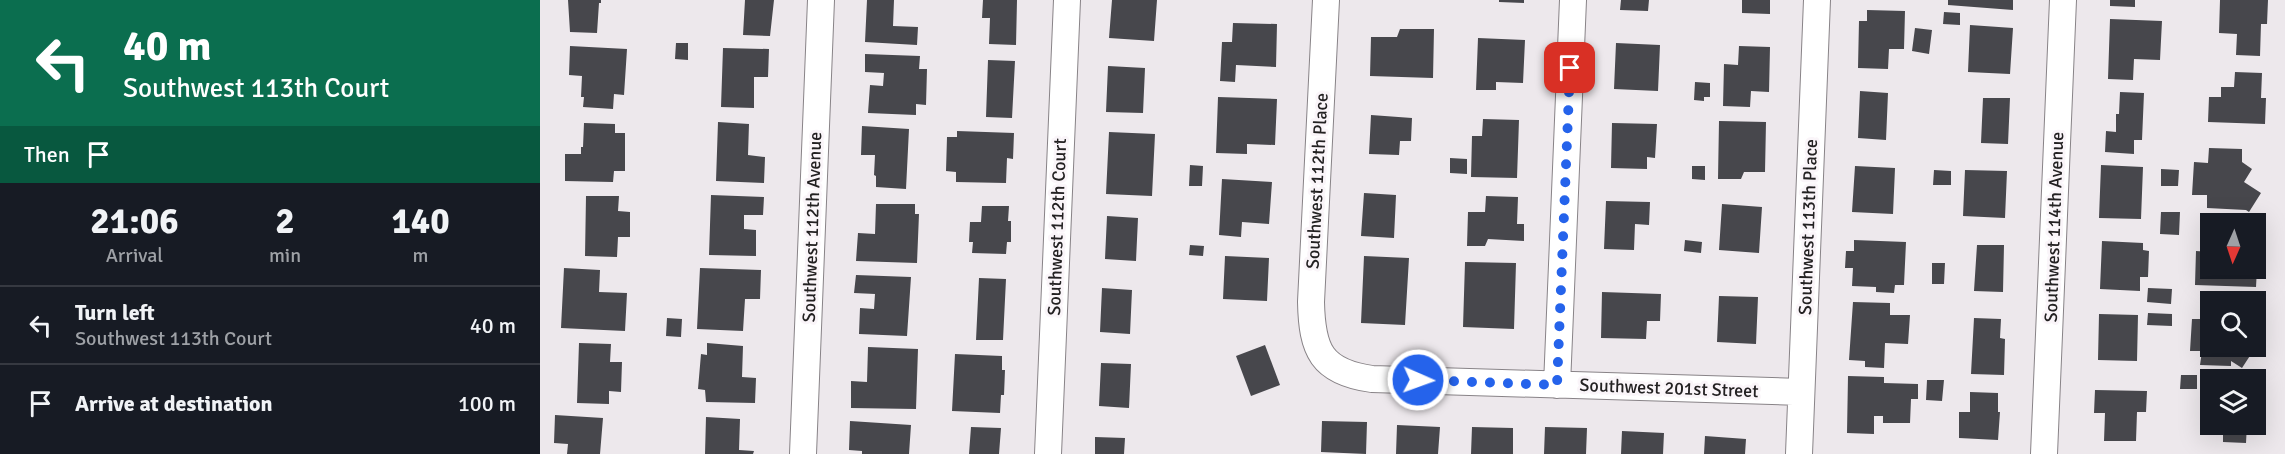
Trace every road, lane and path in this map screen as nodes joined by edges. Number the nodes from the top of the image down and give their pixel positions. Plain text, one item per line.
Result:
1 (821, 0) edge
2 (1067, 0) edge
3 (1326, 0) edge
4 (1573, 0) edge
5 (1817, 0) edge
6 (2064, 0) edge
7 (1324, 360) joint
8 (1557, 385) junction
9 (1802, 392) junction
10 (803, 454) edge
11 (1048, 454) edge
12 (1799, 454) edge
13 (2044, 454) edge

1 - 10 street, Southwest 112th Avenue
2 - 11 street, Southwest 112th Court
3 - 7 street, Southwest 112th Place
4 - 8 street
5 - 9 street, Southwest 113th Place
6 - 13 street, Southwest 114th Avenue
7 - 8 street, Southwest 201st Street
8 - 9 street, Southwest 201st Street
9 - 12 street, Southwest 113th Place

